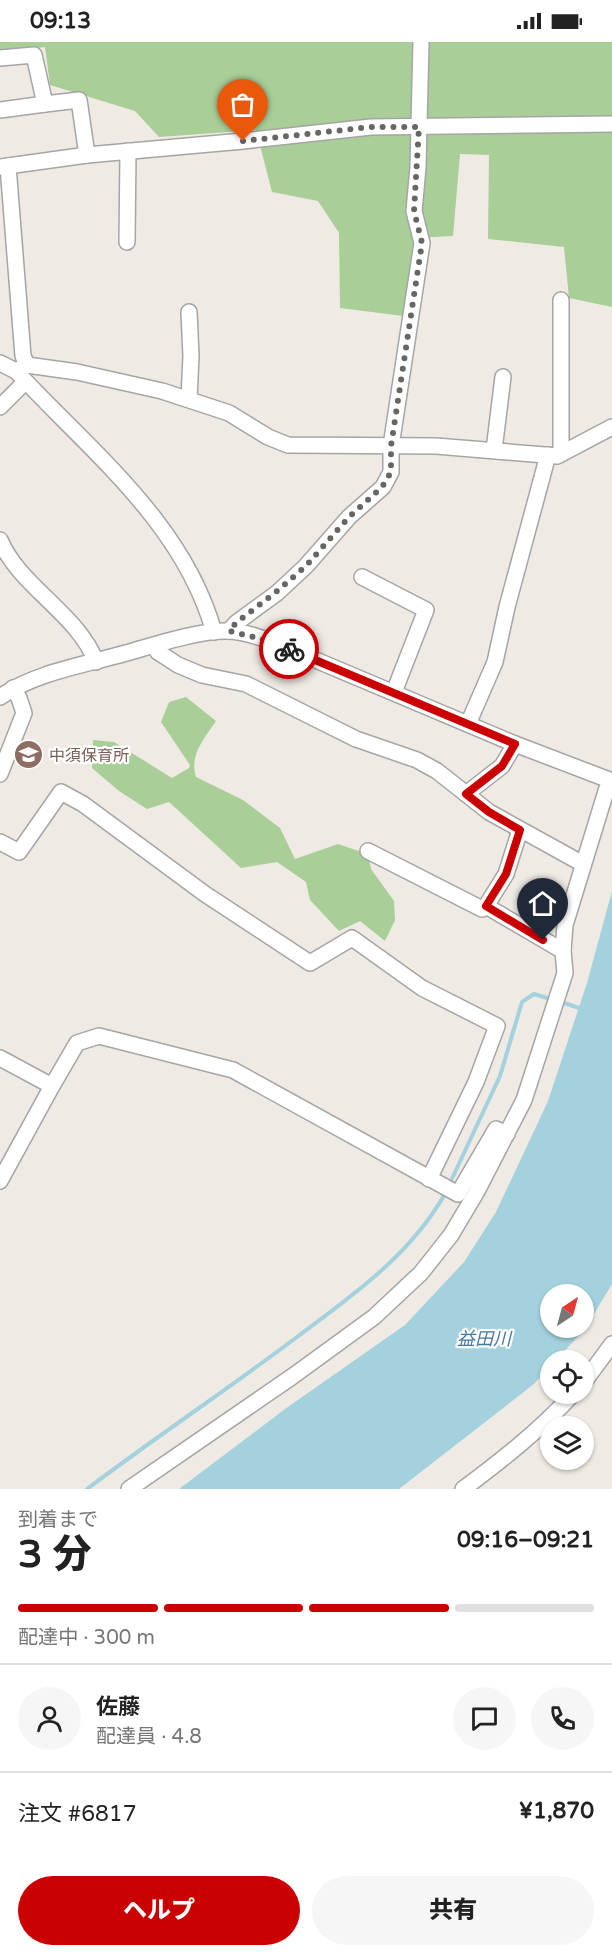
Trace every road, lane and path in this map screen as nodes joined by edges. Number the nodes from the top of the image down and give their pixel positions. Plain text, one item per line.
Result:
1 (421, 42) edge
2 (0, 58) edge
3 (45, 104) junction
4 (0, 110) edge
5 (612, 124) edge
6 (419, 127) junction
7 (128, 151) junction
8 (87, 155) junction
9 (4, 167) edge
10 (7, 240) edge
11 (127, 242) dead end
12 (561, 300) dead end
13 (189, 312) dead end
14 (0, 363) edge
15 (23, 373) junction
16 (503, 377) dead end
17 (189, 399) junction
18 (0, 407) edge
19 (612, 427) edge
20 (391, 446) junction
21 (494, 450) junction
22 (555, 455) junction
23 (0, 540) edge
24 (362, 577) dead end
25 (221, 632) junction
26 (154, 646) junction
27 (96, 662) junction
28 (14, 688) junction
29 (394, 692) junction
30 (0, 697) edge
31 (468, 724) junction
32 (515, 744) junction
33 (0, 774) edge
34 (611, 779) edge
35 (466, 794) junction
36 (520, 830) junction
37 (0, 842) edge
38 (368, 851) dead end
39 (583, 864) junction
40 (486, 906) junction
41 (562, 951) junction
42 (0, 1058) edge
43 (52, 1086) junction
44 (507, 1134) junction
45 (1, 1178) edge
46 (429, 1179) junction
47 (612, 1344) edge
48 (594, 1368) edge
49 (563, 1404) edge
50 (129, 1489) edge
51 (463, 1489) edge

1 - 6 street
2 - 3 street
3 - 4 street
3 - 8 street
5 - 6 street
6 - 7 street
6 - 20 street
7 - 8 street
7 - 11 street
8 - 9 street
9 - 10 street
10 - 15 street
12 - 22 street
13 - 17 street
14 - 15 street
15 - 17 street
15 - 18 street
15 - 25 street
16 - 21 street
17 - 20 street
19 - 22 street
20 - 21 street
20 - 25 street
21 - 22 street
22 - 31 street
23 - 27 street
24 - 29 street
25 - 26 street
25 - 29 street
26 - 27 street
26 - 35 street
27 - 28 street
28 - 30 street
28 - 33 street
29 - 31 street
31 - 32 street
32 - 34 street
32 - 35 street
34 - 39 street
35 - 36 street
36 - 39 street
36 - 40 street
37 - 46 street
38 - 40 street
39 - 41 street
40 - 41 street
41 - 44 street
42 - 43 street
43 - 45 street
43 - 46 street
44 - 46 street
44 - 50 street
47 - 48 street
49 - 51 street

